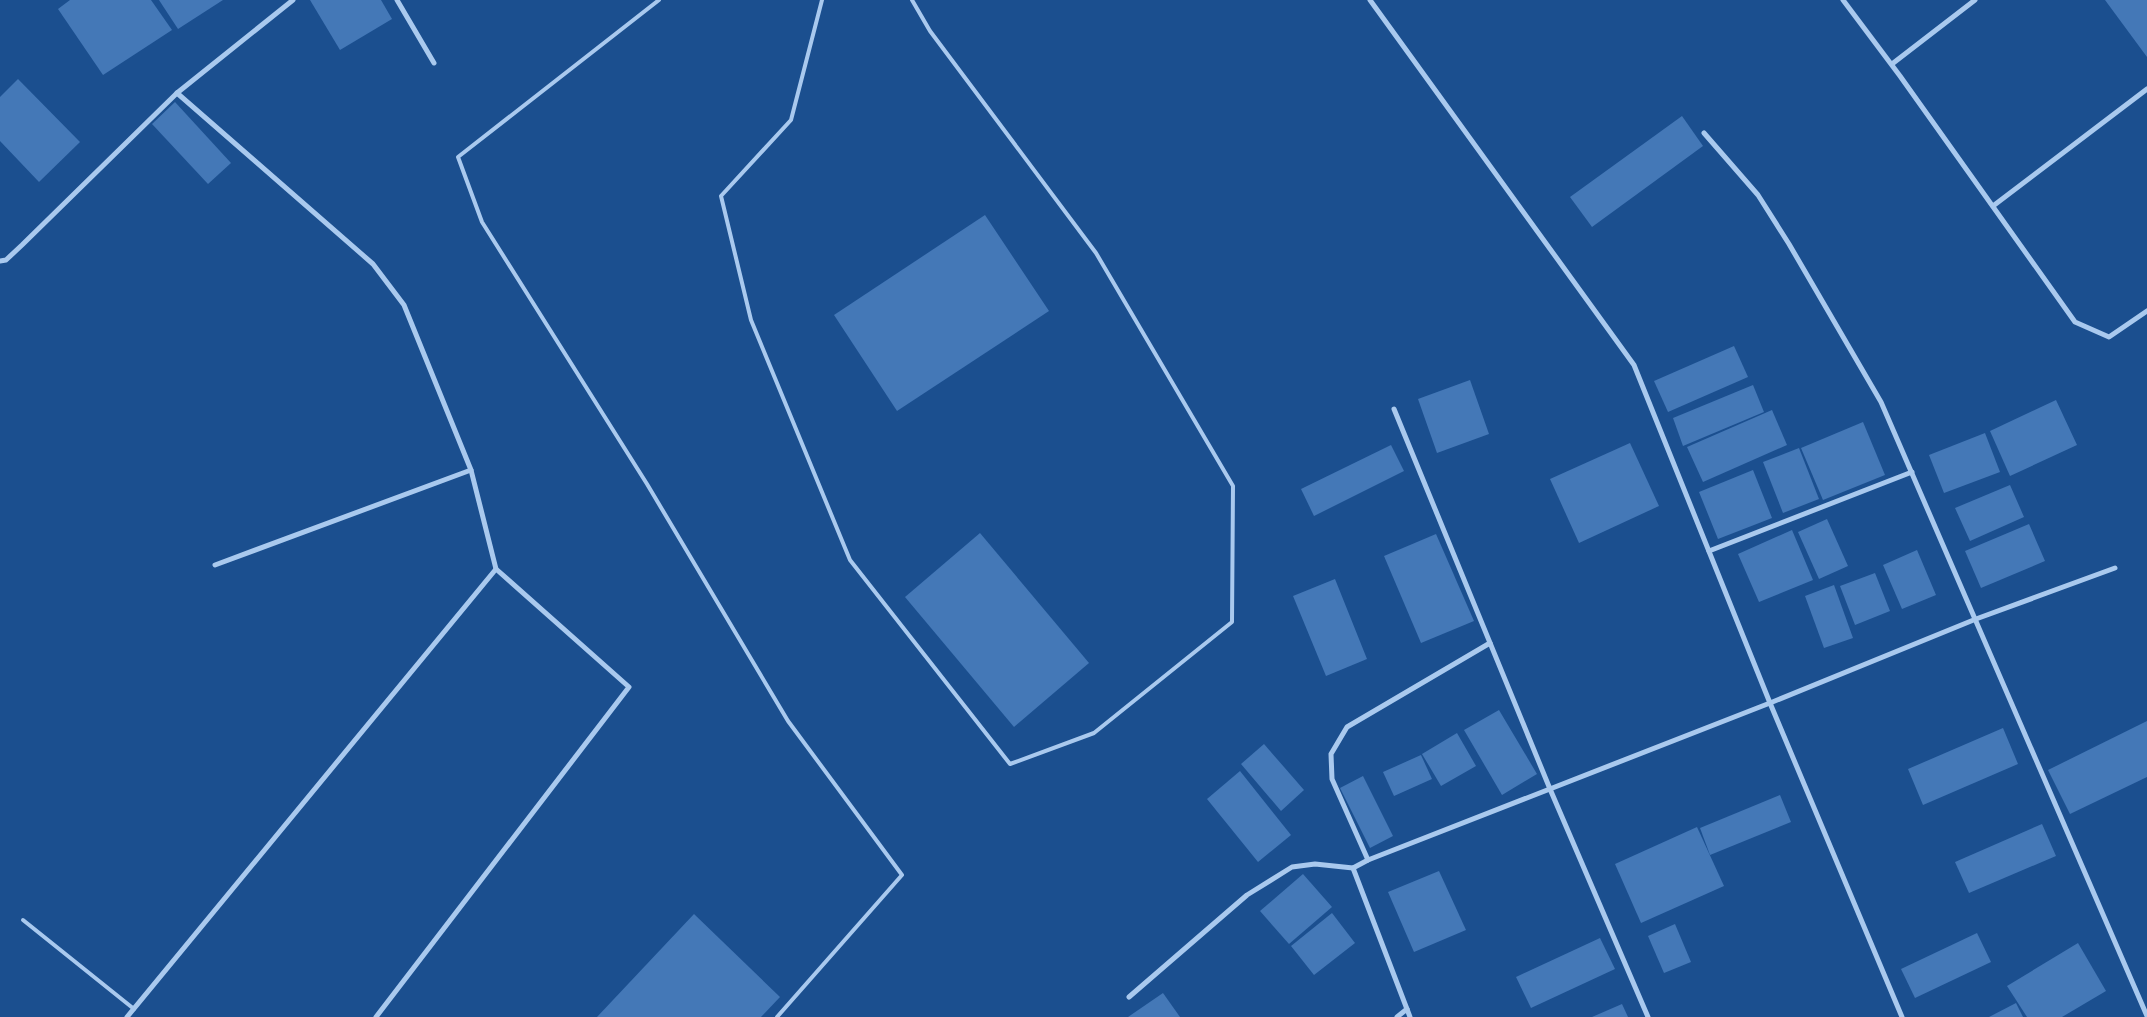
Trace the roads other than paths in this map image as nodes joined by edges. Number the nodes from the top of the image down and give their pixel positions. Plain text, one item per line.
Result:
1 (293, 0) edge
2 (397, 0) edge
3 (659, 0) edge
4 (822, 0) edge
5 (912, 0) edge
6 (1370, 0) edge
7 (1842, 0) edge
8 (1975, 0) edge
9 (434, 63) dead end
10 (1892, 64) junction
11 (2147, 89) edge
12 (178, 93) junction
13 (1704, 133) dead end
14 (1993, 206) junction
15 (0, 261) edge
16 (2147, 311) edge
17 (1394, 409) dead end
18 (471, 470) junction
19 (1912, 472) junction
20 (1709, 551) junction
21 (215, 565) dead end
22 (2115, 568) dead end
23 (496, 569) junction
24 (1976, 619) junction
25 (1490, 643) junction
26 (1770, 703) junction
27 (1550, 789) junction
28 (1368, 860) junction
29 (1353, 868) junction
30 (23, 920) dead end
31 (1129, 997) dead end
32 (1407, 1009) junction
33 (134, 1010) junction
34 (2147, 1016) edge
35 (127, 1017) edge
36 (376, 1017) edge
37 (777, 1017) edge
38 (1397, 1017) edge
39 (1410, 1017) edge
40 (1648, 1017) edge
41 (1902, 1017) edge

1 - 12 street
2 - 9 street
3 - 37 lane
4 - 5 lane
6 - 20 street
7 - 10 street
8 - 10 street
10 - 14 street
11 - 14 street
12 - 15 street
12 - 18 street
13 - 19 street
14 - 16 street
17 - 25 street
18 - 21 street
18 - 23 street
19 - 20 street
19 - 24 street
20 - 26 street
22 - 24 street
23 - 33 street
23 - 36 street
24 - 26 street
24 - 34 street
25 - 27 street
25 - 28 street
26 - 27 street
26 - 41 street
27 - 28 street
27 - 40 street
28 - 29 street
29 - 31 street
29 - 32 street
30 - 33 lane
32 - 38 street
32 - 39 street
33 - 35 street

